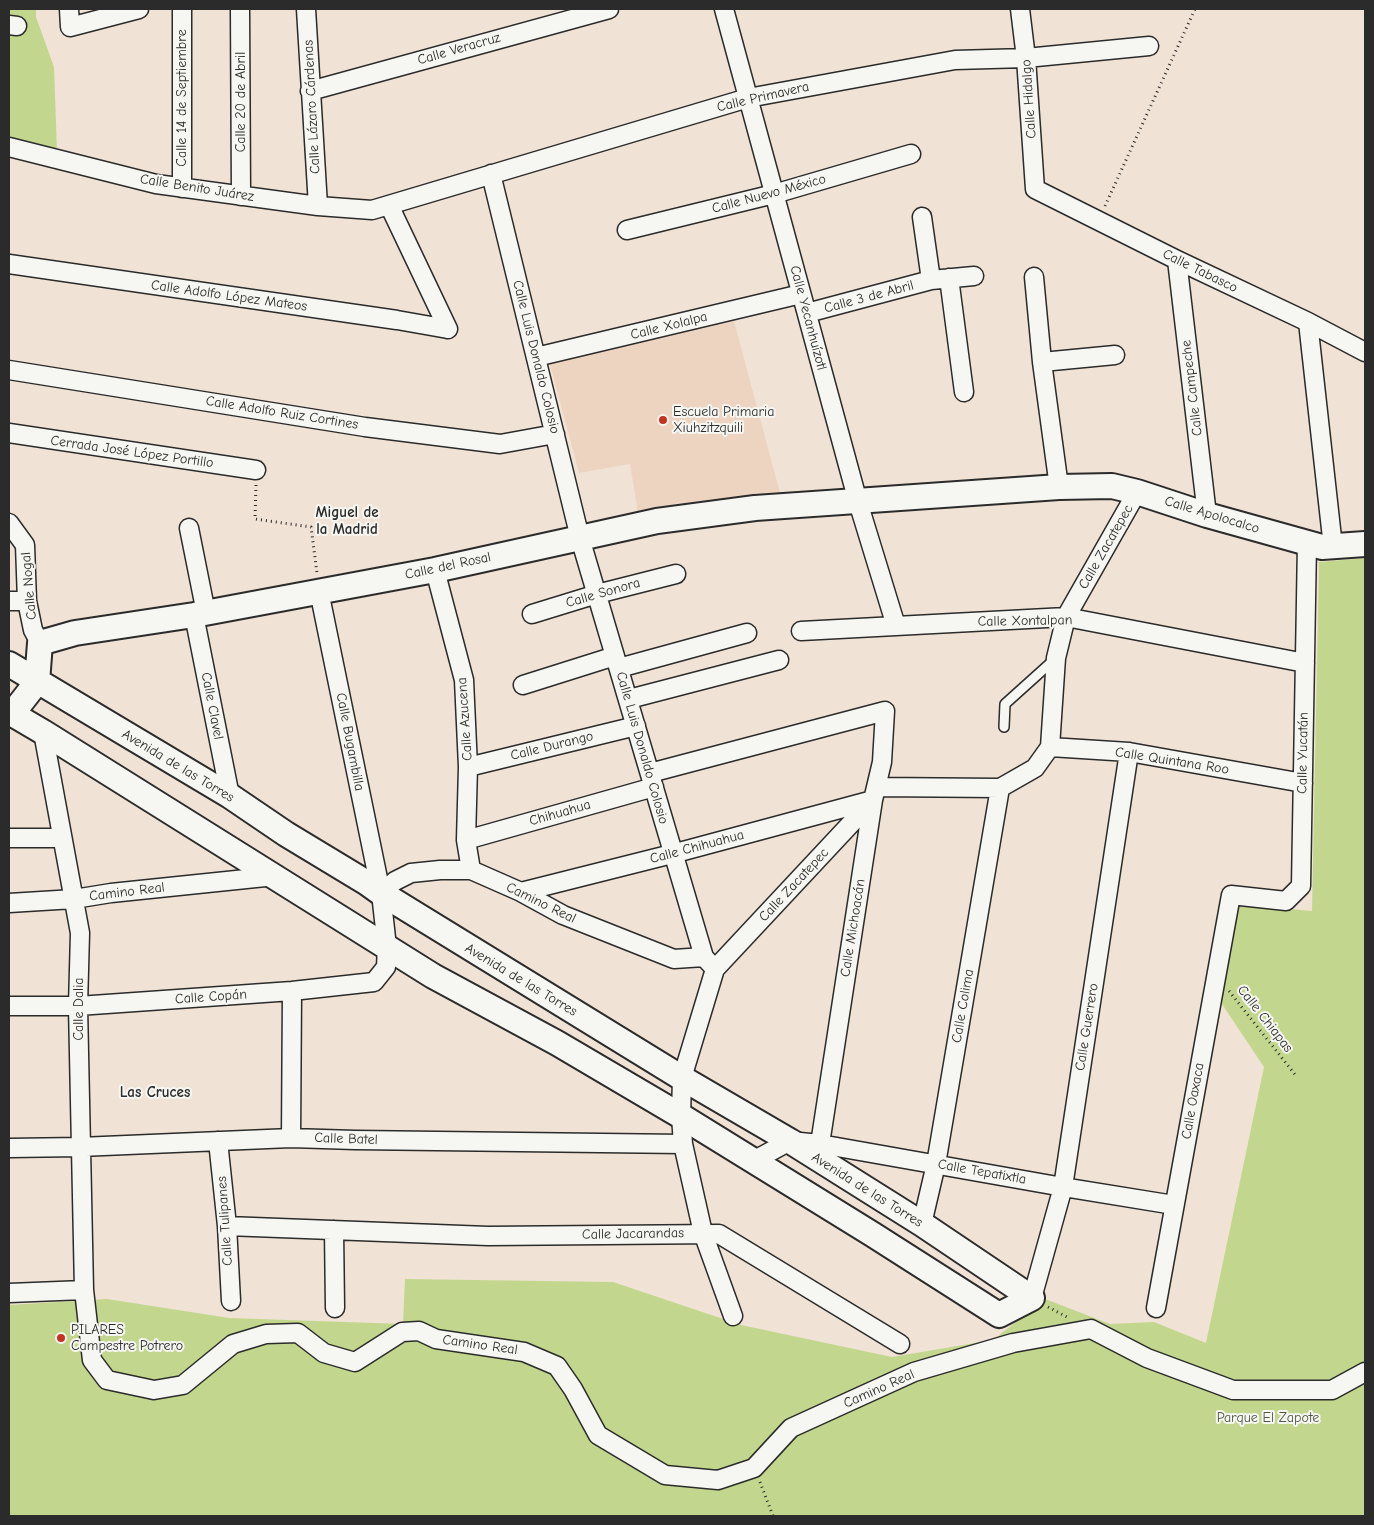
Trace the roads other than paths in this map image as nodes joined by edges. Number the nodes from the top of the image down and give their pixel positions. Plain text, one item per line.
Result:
1 (69, 9) edge
2 (182, 9) edge
3 (240, 9) edge
4 (306, 9) edge
5 (609, 9) edge
6 (724, 9) edge
7 (1020, 9) edge
8 (128, 10) edge
9 (1149, 46) dead end
10 (1026, 58) junction
11 (310, 90) junction
12 (748, 98) junction
13 (9, 147) edge
14 (911, 154) dead end
15 (492, 174) junction
16 (182, 188) junction
17 (1035, 189) joint
18 (774, 194) junction
19 (241, 196) junction
20 (389, 205) junction
21 (318, 206) junction
22 (922, 217) dead end
23 (626, 230) dead end
24 (1176, 260) junction
25 (9, 264) edge
26 (974, 276) dead end
27 (1034, 277) dead end
28 (949, 278) junction
29 (931, 280) junction
30 (801, 294) junction
31 (807, 313) junction
32 (1308, 322) junction
33 (1365, 352) edge
34 (1115, 355) dead end
35 (536, 358) junction
36 (1042, 362) junction
37 (9, 370) edge
38 (964, 392) dead end
39 (9, 434) edge
40 (555, 434) junction
41 (256, 470) road end
42 (1059, 487) junction
43 (1137, 492) junction
44 (858, 502) junction
45 (1207, 515) junction
46 (9, 523) edge
47 (189, 528) dead end
48 (580, 538) junction
49 (1306, 543) junction
50 (1365, 544) edge
51 (1333, 547) junction
52 (435, 570) junction
53 (676, 574) dead end
54 (320, 591) junction
55 (597, 594) junction
56 (9, 601) edge
57 (27, 601) junction
58 (200, 614) junction
59 (532, 614) dead end
60 (1066, 617) junction
61 (896, 626) junction
62 (801, 631) dead end
63 (747, 633) dead end
64 (40, 643) junction
65 (1056, 658) junction
66 (779, 660) dead end
67 (617, 662) junction
68 (1305, 663) junction
69 (9, 664) edge
70 (36, 682) junction
71 (523, 685) dead end
72 (628, 699) junction
73 (10, 713) edge
74 (636, 726) junction
75 (1004, 727) dead end
76 (43, 732) junction
77 (1050, 748) junction
78 (1129, 752) junction
79 (468, 767) junction
80 (652, 780) junction
81 (1303, 783) junction
82 (1000, 788) junction
83 (874, 793) junction
84 (230, 796) junction
85 (9, 838) edge
86 (62, 838) junction
87 (466, 840) junction
88 (672, 854) junction
89 (471, 870) junction
90 (275, 876) junction
91 (521, 892) junction
92 (380, 893) junction
93 (1231, 895) joint
94 (74, 899) junction
95 (9, 904) edge
96 (387, 947) junction
97 (709, 963) junction
98 (292, 991) junction
99 (9, 1006) edge
100 (78, 1006) junction
101 (682, 1078) junction
102 (681, 1116) junction
103 (291, 1138) junction
104 (218, 1141) junction
105 (790, 1141) junction
106 (683, 1144) junction
107 (820, 1144) junction
108 (80, 1147) junction
109 (9, 1148) edge
110 (753, 1161) junction
111 (936, 1164) junction
112 (1063, 1187) junction
113 (1174, 1205) junction
114 (922, 1224) junction
115 (227, 1226) junction
116 (334, 1230) junction
117 (703, 1233) junction
118 (84, 1290) junction
119 (9, 1293) edge
120 (1032, 1298) junction
121 (230, 1301) dead end
122 (335, 1308) dead end
123 (1156, 1308) dead end
124 (733, 1316) dead end
125 (900, 1344) dead end
126 (1365, 1372) edge

1 - 8 street
2 - 16 street, Calle 14 de Septiembre
3 - 19 street, Calle 20 de Abril
4 - 11 street, Calle Lázaro Cárdenas
5 - 11 street, Calle Veracruz
6 - 12 street, Calle Yecanhuízotl
7 - 10 street, Calle Hidalgo
9 - 10 street, Calle Primavera
10 - 12 street, Calle Primavera
10 - 17 street, Calle Hidalgo
11 - 21 street, Calle Lázaro Cárdenas
12 - 15 street, Calle Primavera
12 - 18 street, Calle Yecanhuízotl
13 - 16 street, Calle Benito Juárez
14 - 18 street, Calle Nuevo México
15 - 20 street, Calle Primavera
15 - 35 street, Calle Luis Donaldo Colosio
16 - 19 street, Calle Benito Juárez
17 - 24 street, Calle Tabasco
18 - 23 street, Calle Nuevo México
18 - 30 street, Calle Yecanhuízotl
19 - 21 street, Calle Benito Juárez
20 - 21 street, Calle Benito Juárez
20 - 25 street, Calle Adolfo López Mateos
22 - 29 street, Calle 3 de Abril
24 - 32 street, Calle Tabasco
24 - 45 street, Calle Campeche
26 - 28 street, Calle 3 de Abril
27 - 36 street
28 - 29 street, Calle 3 de Abril
28 - 38 street
29 - 31 street, Calle 3 de Abril
30 - 31 street, Calle Yecanhuízotl
30 - 35 street, Calle Xolalpa
31 - 44 street, Calle Yecanhuízotl
32 - 33 street, Calle Tabasco
32 - 51 street
34 - 36 street
35 - 40 street, Calle Luis Donaldo Colosio
36 - 42 street
37 - 40 street, Calle Adolfo Ruiz Cortines
39 - 41 street, Cerrada José López Portillo
40 - 48 street, Calle Luis Donaldo Colosio
42 - 43 street, Calle Apolocalco
42 - 44 street, Calle Apolocalco
43 - 45 street, Calle Apolocalco
43 - 60 street, Calle Zacatepec
44 - 48 street, Calle del Rosal
44 - 61 street, Calle Yecanhuízotl
45 - 49 street, Calle Apolocalco
46 - 57 street, Calle Nogal
47 - 58 street, Calle Clavel
48 - 52 street, Calle del Rosal
48 - 55 street, Calle Luis Donaldo Colosio
49 - 51 street, Calle Apolocalco
49 - 68 street, Calle Yucatán
50 - 51 street, Calle Apolocalco
52 - 54 street, Calle del Rosal
52 - 79 street, Calle Azucena
53 - 55 street, Calle Sonora
54 - 58 street, Calle del Rosal
54 - 92 street, Calle Bugambilla
55 - 59 street, Calle Sonora
55 - 67 street, Calle Luis Donaldo Colosio
56 - 57 street
57 - 64 street, Calle Nogal
58 - 64 street, Calle del Rosal
58 - 84 street, Calle Clavel
60 - 61 street, Calle Xontalpan
60 - 65 street, Calle Zacatepec
60 - 68 street, Calle Xontalpan
61 - 62 street, Calle Xontalpan
63 - 67 street
64 - 70 street, Calle Nogal
65 - 75 lane
65 - 77 street, Calle Zacatepec
66 - 72 street
67 - 71 street
67 - 72 street, Calle Luis Donaldo Colosio
68 - 81 street, Calle Yucatán
69 - 70 street, Avenida de las Torres
70 - 73 street
70 - 84 street, Avenida de las Torres
72 - 74 street, Calle Luis Donaldo Colosio
73 - 76 street
74 - 79 street, Calle Durango
74 - 80 street, Calle Luis Donaldo Colosio
76 - 86 street, Calle Dalia
76 - 90 street
77 - 78 street, Calle Quintana Roo
77 - 82 street
78 - 81 street, Calle Quintana Roo
78 - 112 street, Calle Guerrero
79 - 87 street, Calle Azucena
80 - 83 street, Calle Michoacán
80 - 87 street, Chihuahua
80 - 88 street, Calle Luis Donaldo Colosio
81 - 93 street, Calle Yucatán
82 - 83 street
82 - 111 street, Calle Colima
83 - 88 street, Calle Chihuahua
83 - 97 street, Calle Zacatepec
83 - 107 street, Calle Michoacán
84 - 92 street, Avenida de las Torres
85 - 86 street
86 - 94 street, Calle Dalia
87 - 89 street, Calle Azucena
88 - 91 street, Calle Chihuahua
88 - 97 street, Calle Luis Donaldo Colosio
89 - 91 street, Camino Real
89 - 92 street, Camino Real
90 - 94 street, Camino Real
90 - 96 street
91 - 97 street, Camino Real
92 - 96 street, Calle Bugambilla
92 - 101 street, Avenida de las Torres
93 - 113 street, Calle Oaxaca
94 - 95 street, Camino Real
94 - 100 street, Calle Dalia
96 - 98 street, Calle Copán
96 - 102 street
97 - 101 street
98 - 100 street, Calle Copán
98 - 103 street
99 - 100 street, Calle Copán
100 - 108 street, Calle Dalia
101 - 102 street
101 - 105 street, Avenida de las Torres
102 - 106 street
102 - 110 street
103 - 104 street, Calle Batel
103 - 106 street, Calle Batel
104 - 108 street, Calle Batel
104 - 115 street, Calle Tulipanes
105 - 107 street, Calle Tepatixtla
105 - 110 street
105 - 114 street, Avenida de las Torres
106 - 117 street
107 - 111 street, Calle Tepatixtla
108 - 109 street, Calle Batel
108 - 118 street, Calle Dalia
110 - 120 street
111 - 112 street, Calle Tepatixtla
111 - 114 street, Calle Colima
112 - 113 street, Calle Tepatixtla
112 - 120 street, Calle Guerrero
113 - 123 street, Calle Oaxaca
114 - 120 street, Avenida de las Torres
115 - 116 street, Calle Jacarandas
115 - 121 street, Calle Tulipanes
116 - 117 street, Calle Jacarandas
116 - 122 street
117 - 124 street
117 - 125 street, Calle Jacarandas
118 - 119 street
118 - 126 street, Camino Real

